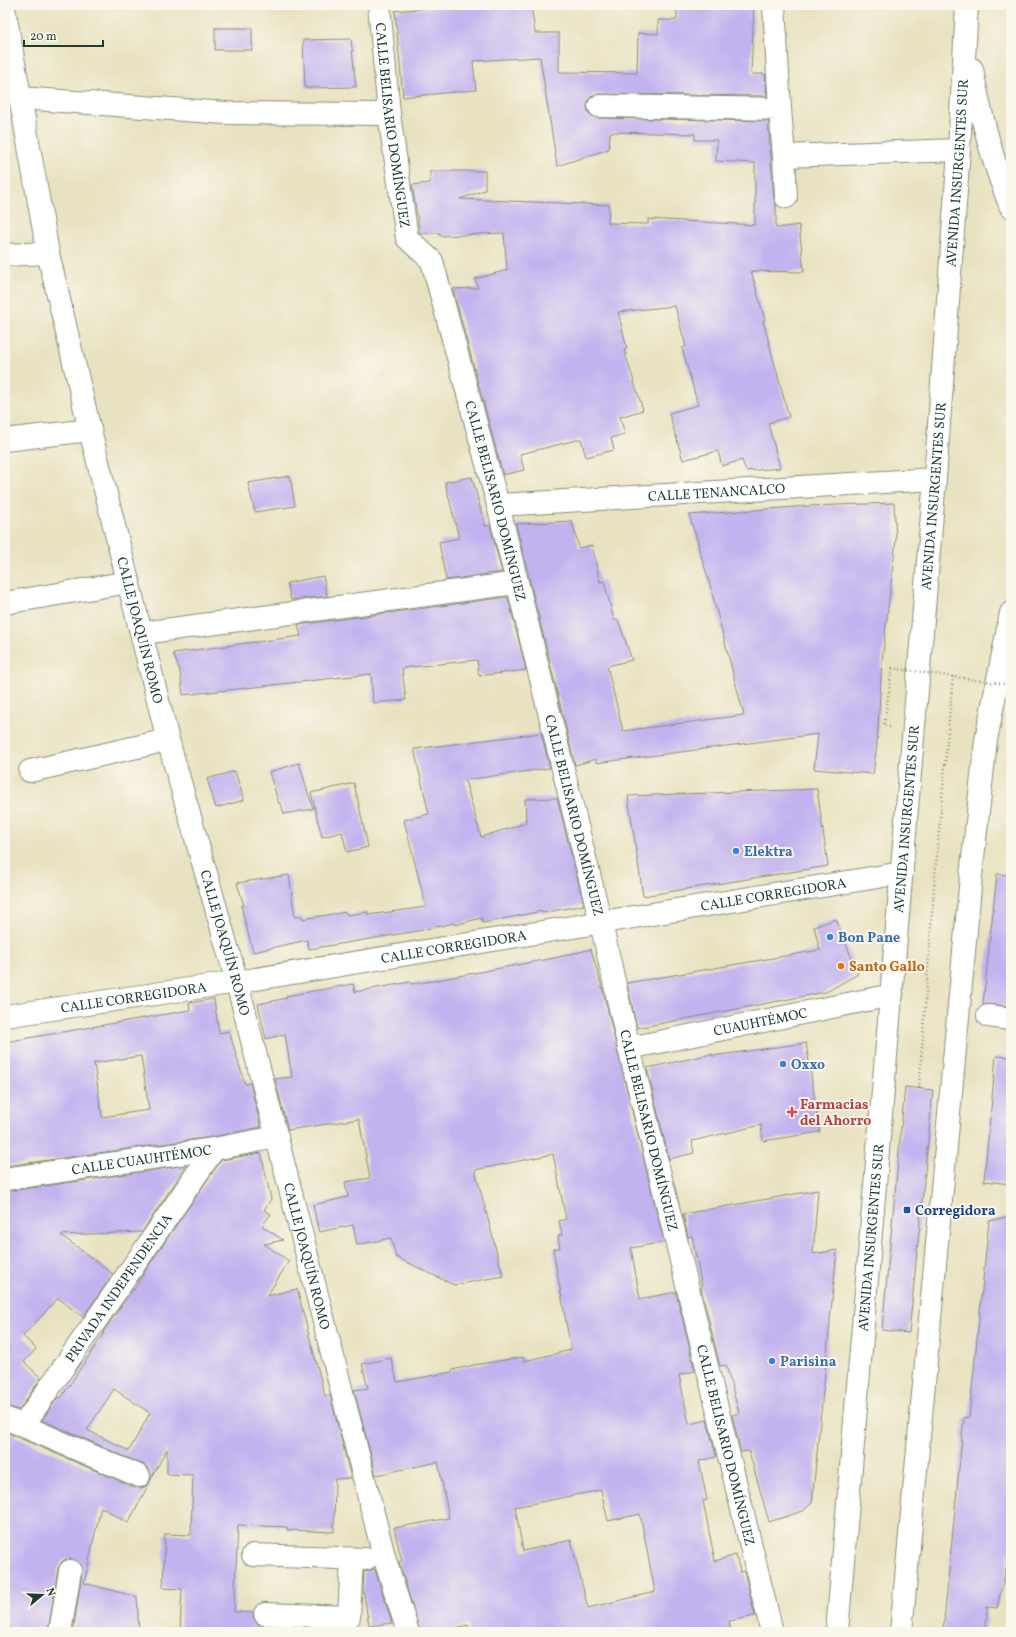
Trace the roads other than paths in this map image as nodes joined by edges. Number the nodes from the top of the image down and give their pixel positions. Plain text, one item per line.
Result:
1 (379, 5) edge
2 (774, 5) edge
3 (967, 5) edge
4 (5, 13) edge
5 (965, 31) junction
6 (20, 98) junction
7 (599, 106) dead end
8 (780, 109) junction
9 (389, 114) junction
10 (959, 150) junction
11 (784, 156) junction
12 (786, 197) dead end
13 (1011, 207) edge
14 (48, 253) junction
15 (5, 255) edge
16 (90, 430) junction
17 (5, 440) edge
18 (934, 479) junction
19 (498, 505) junction
20 (129, 582) junction
21 (517, 583) junction
22 (5, 603) edge
23 (1011, 613) edge
24 (142, 633) junction
25 (168, 740) junction
26 (30, 771) dead end
27 (902, 874) junction
28 (601, 923) junction
29 (237, 982) junction
30 (892, 995) junction
31 (5, 1016) edge
32 (988, 1016) dead end
33 (1011, 1019) edge
34 (629, 1048) junction
35 (277, 1137) junction
36 (214, 1149) junction
37 (5, 1179) edge
38 (14, 1422) edge
39 (139, 1476) dead end
40 (253, 1555) dead end
41 (352, 1559) junction
42 (385, 1560) junction
43 (70, 1571) dead end
44 (265, 1614) dead end
45 (60, 1632) edge
46 (408, 1632) edge
47 (772, 1632) edge
48 (837, 1632) edge
49 (901, 1632) edge

1 - 9 street, CALLE BELISARIO DOMÍNGUEZ
2 - 8 street
3 - 5 street, AVENIDA INSURGENTES SUR
4 - 6 street, CALLE JOAQUÍN ROMO
5 - 10 street, AVENIDA INSURGENTES SUR
5 - 13 street
6 - 9 street
6 - 14 street, CALLE JOAQUÍN ROMO
7 - 8 street
8 - 11 street
9 - 19 street, CALLE BELISARIO DOMÍNGUEZ
10 - 11 street
10 - 18 street, AVENIDA INSURGENTES SUR
11 - 12 street
14 - 15 street
14 - 16 street, CALLE JOAQUÍN ROMO
16 - 17 street
16 - 20 street, CALLE JOAQUÍN ROMO
18 - 19 street, CALLE TENANCALCO
18 - 27 street, AVENIDA INSURGENTES SUR
19 - 21 street, CALLE BELISARIO DOMÍNGUEZ
20 - 22 street
20 - 24 street, CALLE JOAQUÍN ROMO
21 - 24 street
21 - 28 street, CALLE BELISARIO DOMÍNGUEZ
23 - 49 street
24 - 25 street, CALLE JOAQUÍN ROMO
25 - 26 street
25 - 29 street, CALLE JOAQUÍN ROMO
27 - 28 street, CALLE CORREGIDORA
27 - 30 street, AVENIDA INSURGENTES SUR
28 - 29 street, CALLE CORREGIDORA
28 - 34 street, CALLE BELISARIO DOMÍNGUEZ
29 - 31 street, CALLE CORREGIDORA
29 - 35 street, CALLE JOAQUÍN ROMO
30 - 34 street, CUAUHTÉMOC
30 - 48 street, AVENIDA INSURGENTES SUR
32 - 33 street
34 - 47 street, CALLE BELISARIO DOMÍNGUEZ
35 - 36 street, CALLE CUAUHTÉMOC
35 - 42 street, CALLE JOAQUÍN ROMO
36 - 37 street, CALLE CUAUHTÉMOC
36 - 38 street, PRIVADA INDEPENDENCIA
38 - 39 street, PRIVADA INDEPENDENCIA
40 - 41 street
41 - 42 street
41 - 44 street
42 - 46 street, CALLE JOAQUÍN ROMO
43 - 45 street

